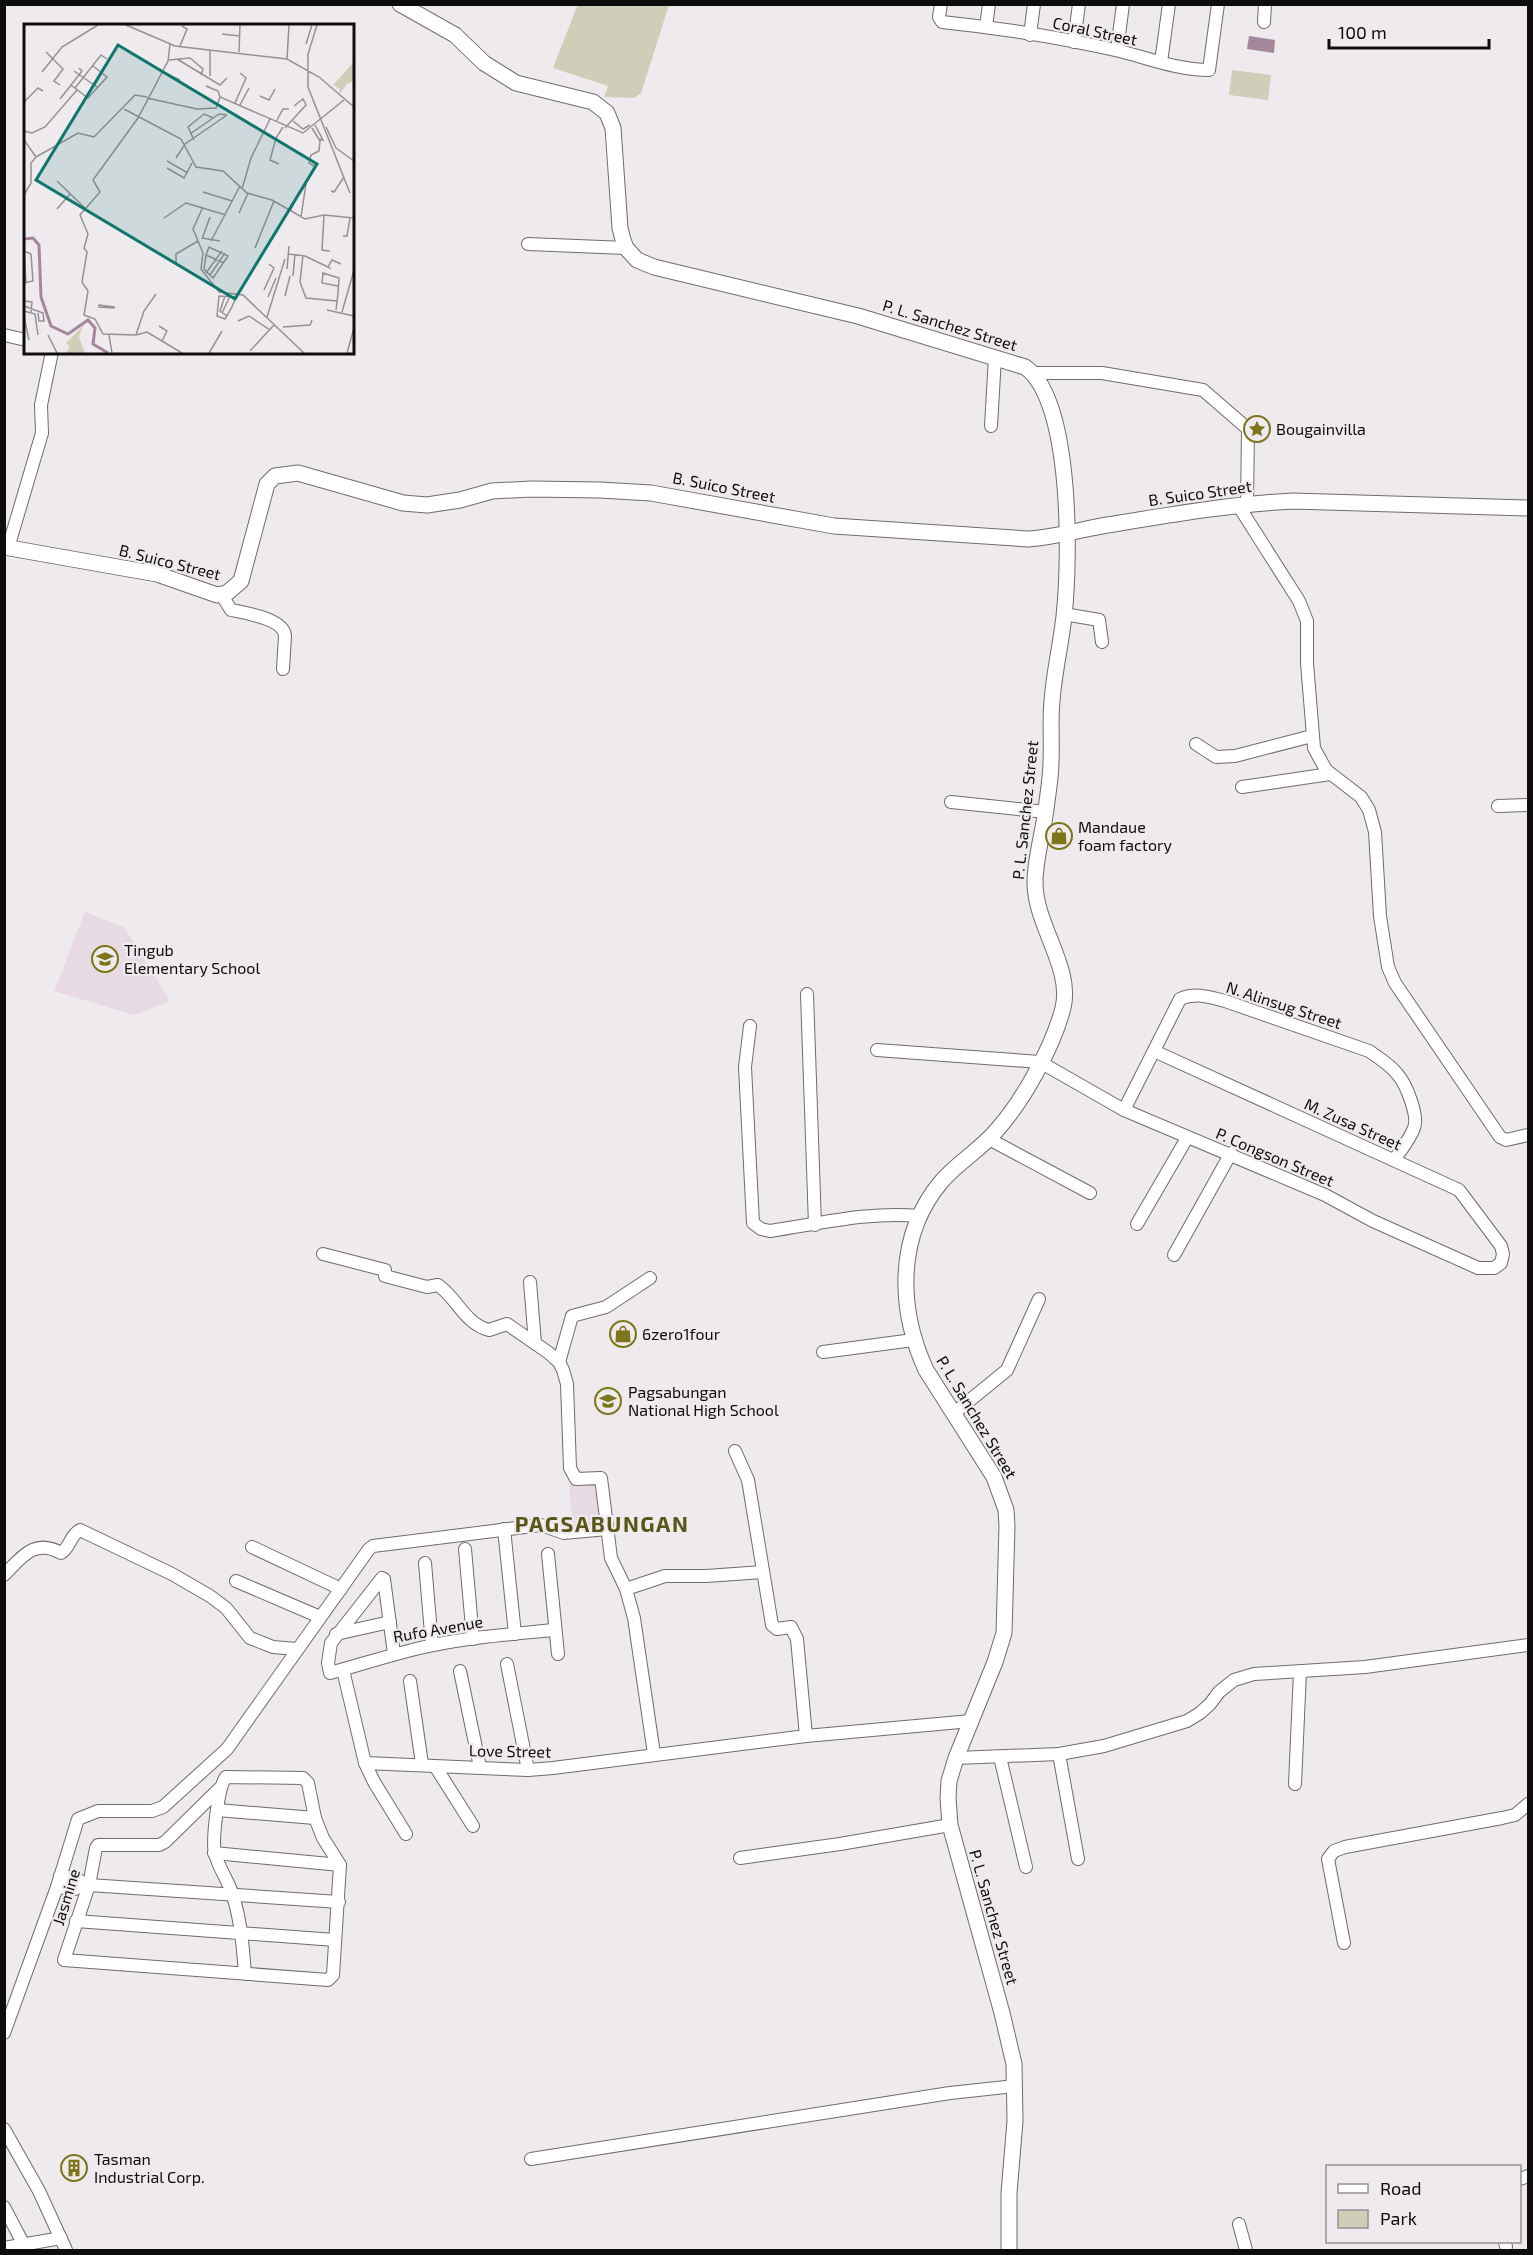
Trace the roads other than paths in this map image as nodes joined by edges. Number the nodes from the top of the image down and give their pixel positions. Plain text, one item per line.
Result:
1 (400, 4) edge
2 (940, 4) edge
3 (989, 4) edge
4 (1035, 4) edge
5 (1079, 4) edge
6 (1123, 4) edge
7 (1169, 4) edge
8 (1218, 4) edge
9 (1265, 4) edge
10 (1264, 22) dead end
11 (986, 27) junction
12 (1030, 35) junction
13 (1074, 42) junction
14 (1117, 50) junction
15 (1161, 62) junction
16 (528, 244) dead end
17 (626, 248) junction
18 (4, 335) edge
19 (24, 340) edge
20 (52, 354) edge
21 (995, 357) junction
22 (1033, 373) junction
23 (991, 426) dead end
24 (1243, 505) junction
25 (1528, 508) edge
26 (1068, 535) junction
27 (6, 548) edge
28 (221, 594) junction
29 (1064, 614) junction
30 (1102, 642) dead end
31 (283, 669) dead end
32 (1312, 736) junction
33 (1196, 744) dead end
34 (1330, 774) junction
35 (1242, 787) dead end
36 (951, 802) dead end
37 (1528, 805) edge
38 (1498, 806) dead end
39 (1046, 812) junction
40 (807, 994) dead end
41 (750, 1026) dead end
42 (877, 1050) dead end
43 (1154, 1051) junction
44 (1040, 1062) junction
45 (1124, 1110) junction
46 (1528, 1135) edge
47 (1186, 1138) junction
48 (989, 1139) junction
49 (1230, 1154) junction
50 (1394, 1160) junction
51 (1090, 1193) dead end
52 (919, 1216) junction
53 (1137, 1224) dead end
54 (815, 1225) junction
55 (323, 1254) dead end
56 (1174, 1255) dead end
57 (1501, 1263) joint
58 (650, 1278) dead end
59 (530, 1282) dead end
60 (1039, 1299) dead end
61 (913, 1340) junction
62 (535, 1343) junction
63 (824, 1352) dead end
64 (559, 1362) junction
65 (953, 1414) junction
66 (735, 1451) dead end
67 (504, 1529) junction
68 (607, 1529) junction
69 (252, 1547) dead end
70 (465, 1549) dead end
71 (548, 1554) dead end
72 (425, 1563) dead end
73 (762, 1572) junction
74 (4, 1575) edge
75 (236, 1581) dead end
76 (626, 1588) junction
77 (341, 1589) junction
78 (320, 1617) junction
79 (390, 1622) junction
80 (554, 1630) junction
81 (336, 1634) junction
82 (514, 1634) junction
83 (473, 1639) junction
84 (432, 1645) junction
85 (1528, 1645) edge
86 (297, 1649) junction
87 (394, 1654) junction
88 (558, 1654) dead end
89 (507, 1664) dead end
90 (343, 1670) junction
91 (460, 1671) dead end
92 (1300, 1672) junction
93 (410, 1681) dead end
94 (971, 1721) junction
95 (806, 1736) junction
96 (654, 1754) junction
97 (1059, 1754) junction
98 (1000, 1757) junction
99 (956, 1758) junction
100 (365, 1763) junction
101 (422, 1764) junction
102 (435, 1766) junction
103 (480, 1767) junction
104 (528, 1770) junction
105 (223, 1782) junction
106 (1295, 1784) dead end
107 (1528, 1804) edge
108 (217, 1810) junction
109 (315, 1818) junction
110 (950, 1825) junction
111 (473, 1826) dead end
112 (406, 1834) dead end
113 (214, 1853) junction
114 (740, 1858) dead end
115 (1078, 1859) dead end
116 (340, 1865) junction
117 (1026, 1867) dead end
118 (58, 1881) junction
119 (87, 1884) junction
120 (233, 1895) junction
121 (339, 1902) junction
122 (75, 1921) junction
123 (241, 1933) junction
124 (335, 1940) junction
125 (1344, 1944) dead end
126 (246, 1974) junction
127 (4, 2033) edge
128 (1015, 2086) junction
129 (4, 2129) edge
130 (531, 2159) dead end
131 (4, 2207) edge
132 (1239, 2224) dead end
133 (63, 2244) edge
134 (24, 2245) junction
135 (4, 2248) edge
136 (1009, 2250) edge
137 (1246, 2250) edge

1 - 17 street
2 - 11 street, Coral Street
3 - 11 street
4 - 12 street
5 - 13 street
6 - 14 street
7 - 15 street
8 - 15 street, Coral Street
9 - 10 street
11 - 12 street, Coral Street
12 - 13 street, Coral Street
13 - 14 street, Coral Street
14 - 15 street, Coral Street
16 - 17 street
17 - 21 street, P. L. Sanchez Street
18 - 19 street
20 - 27 street
21 - 22 street, P. L. Sanchez Street
21 - 23 street
22 - 24 street
22 - 26 street, P. L. Sanchez Street
24 - 25 street, B. Suico Street
24 - 26 street, B. Suico Street
24 - 32 street
26 - 28 street, B. Suico Street
26 - 29 street, P. L. Sanchez Street
27 - 28 street, B. Suico Street
28 - 31 street
29 - 30 street
29 - 39 street, P. L. Sanchez Street
32 - 33 street
32 - 34 street
34 - 35 street
34 - 46 street
36 - 39 street
37 - 38 street
39 - 44 street, P. L. Sanchez Street
40 - 54 street
41 - 54 street
42 - 44 street
43 - 45 street, N. Alinsug Street
43 - 50 street, M. Zusa Street
43 - 50 street, N. Alinsug Street
44 - 45 street, P. Congson Street
44 - 48 street, P. L. Sanchez Street
45 - 47 street, P. Congson Street
47 - 49 street, P. Congson Street
47 - 53 street
48 - 51 street
48 - 52 street, P. L. Sanchez Street
49 - 56 street
49 - 57 street, P. Congson Street
50 - 57 street, M. Zusa Street
52 - 54 street
52 - 61 street, P. L. Sanchez Street
55 - 62 street
58 - 64 street
59 - 62 street
60 - 65 street
61 - 63 street
61 - 65 street, P. L. Sanchez Street
62 - 64 street
64 - 68 street
65 - 94 street, P. L. Sanchez Street
66 - 73 street
67 - 68 street
67 - 77 street
67 - 82 street
68 - 76 street
69 - 77 street
70 - 83 street
71 - 80 street
72 - 84 street
73 - 76 street
73 - 95 street
74 - 86 street
75 - 78 street
76 - 96 street
77 - 78 street
78 - 86 street
79 - 81 street
79 - 81 street
79 - 87 street
80 - 82 street, Rufo Avenue
80 - 88 street
81 - 90 street, Rufo Avenue
82 - 83 street, Rufo Avenue
83 - 84 street, Rufo Avenue
84 - 87 street, Rufo Avenue
85 - 92 street
86 - 118 street
87 - 90 street, Rufo Avenue
89 - 104 street
90 - 100 street
91 - 103 street
92 - 97 street
92 - 106 street
93 - 101 street
94 - 95 street, Love Street
94 - 99 street, P. L. Sanchez Street
95 - 96 street, Love Street
96 - 104 street, Love Street
97 - 98 street
97 - 115 street
98 - 99 street
98 - 117 street
99 - 110 street, P. L. Sanchez Street
100 - 101 street, Love Street
100 - 112 street
101 - 102 street, Love Street
102 - 103 street, Love Street
102 - 111 street
103 - 104 street, Love Street
105 - 108 street
105 - 109 street
105 - 119 street, Jasmine
107 - 125 street
108 - 109 street
108 - 113 street
109 - 116 street
110 - 114 street
110 - 128 street, P. L. Sanchez Street
113 - 116 street
113 - 120 street
116 - 121 street
118 - 119 street
118 - 127 street
119 - 120 street
119 - 122 street, Jasmine
120 - 121 street
120 - 123 street
121 - 124 street
122 - 123 street
122 - 126 street, Jasmine
123 - 124 street
123 - 126 street
124 - 126 street
128 - 130 street
128 - 136 street, P. L. Sanchez Street
129 - 133 street
131 - 134 street
132 - 137 street
133 - 134 street
134 - 135 street

